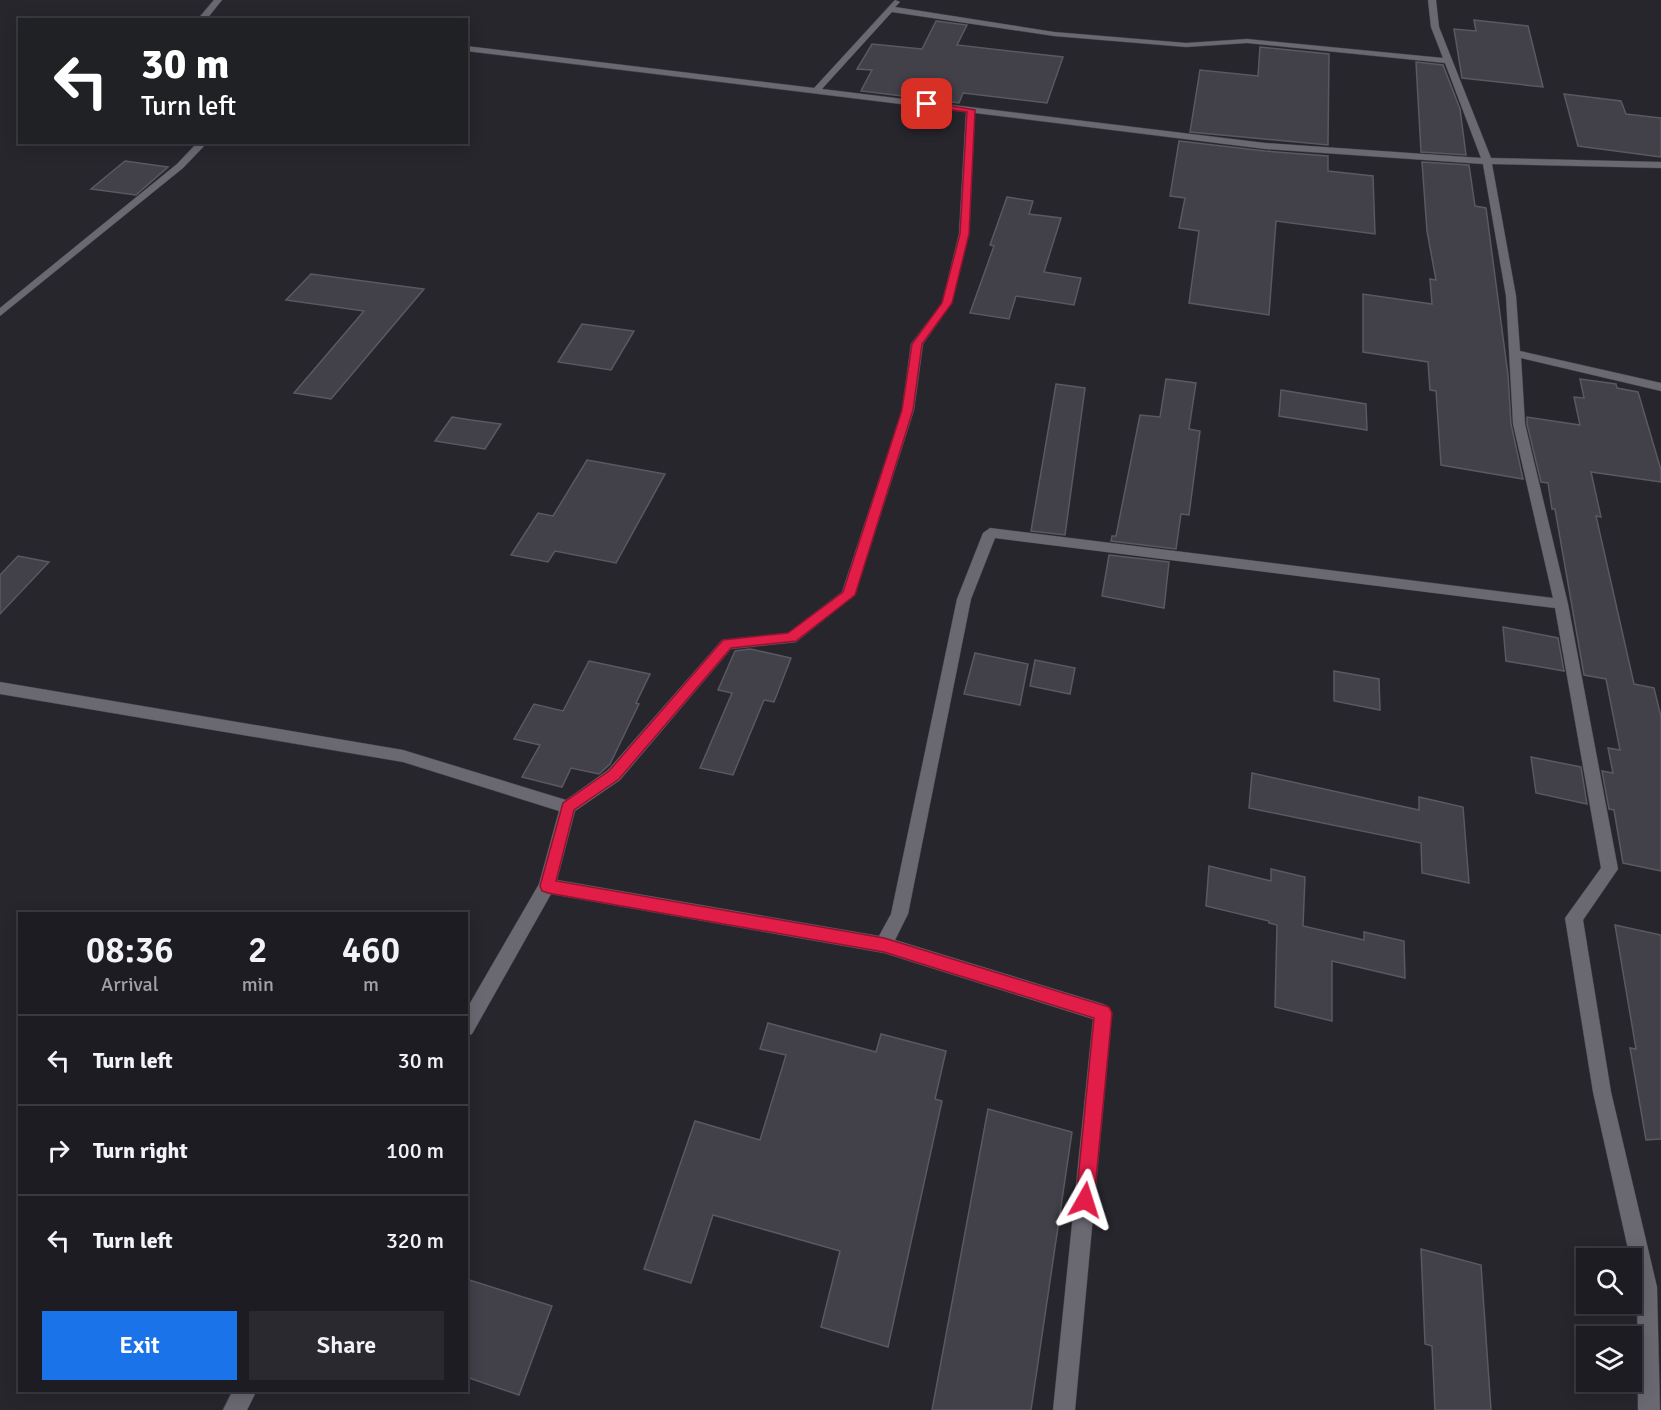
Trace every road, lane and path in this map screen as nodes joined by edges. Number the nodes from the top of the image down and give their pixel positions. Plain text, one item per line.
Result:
1 (218, 0) edge
2 (898, 0) edge
3 (1432, 0) edge
4 (890, 9) junction
5 (203, 18) edge
6 (468, 48) edge
7 (1448, 61) junction
8 (816, 91) junction
9 (971, 110) junction
10 (202, 144) edge
11 (1487, 160) junction
12 (1661, 165) edge
13 (0, 313) edge
14 (1514, 353) junction
15 (1661, 387) edge
16 (1561, 604) junction
17 (0, 688) edge
18 (568, 807) junction
19 (548, 886) junction
20 (884, 945) junction
21 (468, 1025) edge
22 (245, 1392) edge
23 (234, 1410) edge
24 (1064, 1410) edge
25 (1649, 1410) edge

1 - 5 street
2 - 4 street
3 - 7 street
4 - 7 street
4 - 8 street
6 - 8 street
7 - 11 street
8 - 9 street
9 - 11 street
9 - 18 street
10 - 13 street
11 - 12 street
11 - 14 street
14 - 15 street
14 - 16 street
16 - 20 street
16 - 25 street
17 - 18 street
18 - 19 street
19 - 20 street
19 - 21 street
20 - 24 street
22 - 23 street

